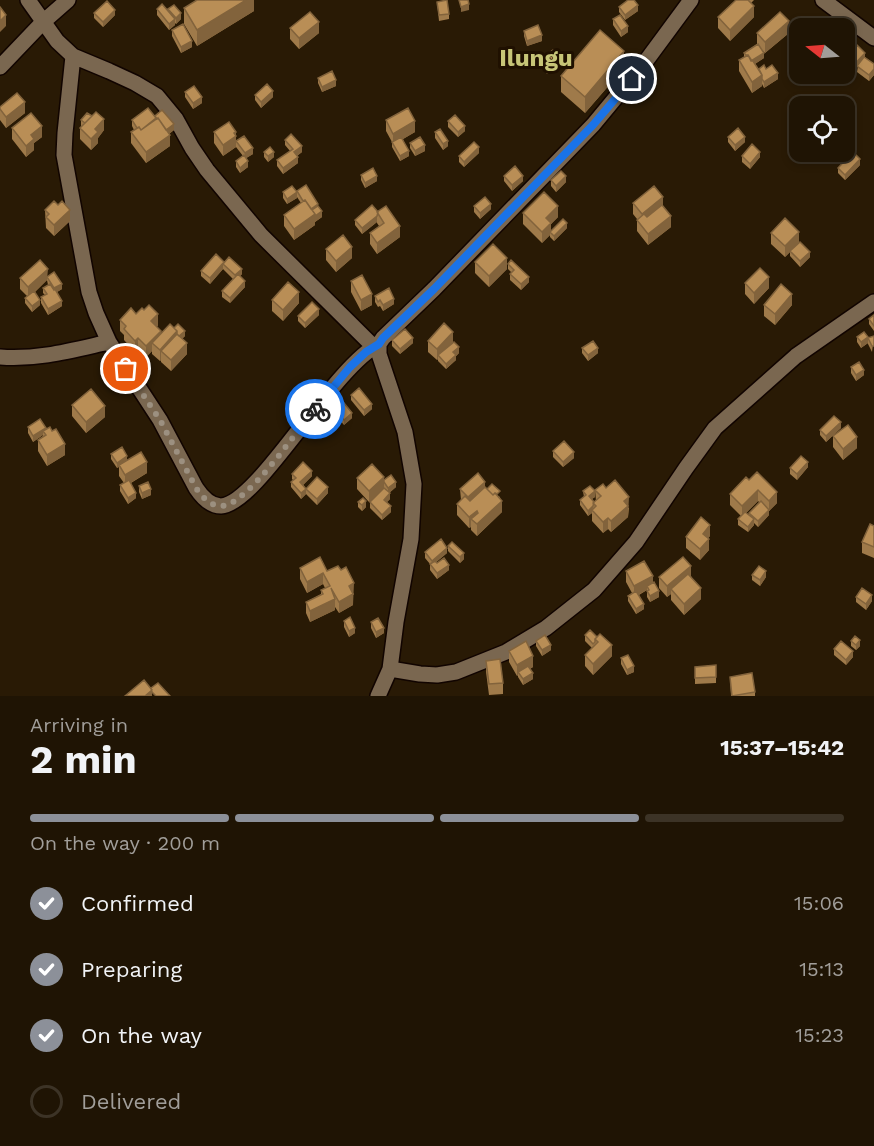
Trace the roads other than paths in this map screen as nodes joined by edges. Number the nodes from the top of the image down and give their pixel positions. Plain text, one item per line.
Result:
1 (28, 0) edge
2 (68, 0) edge
3 (692, 0) edge
4 (823, 0) edge
5 (43, 22) junction
6 (874, 38) edge
7 (73, 56) junction
8 (0, 67) edge
9 (874, 302) edge
10 (109, 342) junction
11 (376, 346) junction
12 (0, 357) edge
13 (390, 669) junction
14 (378, 696) edge

1 - 5 street
2 - 5 street
3 - 11 street
4 - 6 street
5 - 7 street
5 - 8 street
7 - 10 street
7 - 11 street
9 - 13 street
10 - 11 street
10 - 12 street
11 - 13 street
13 - 14 street

